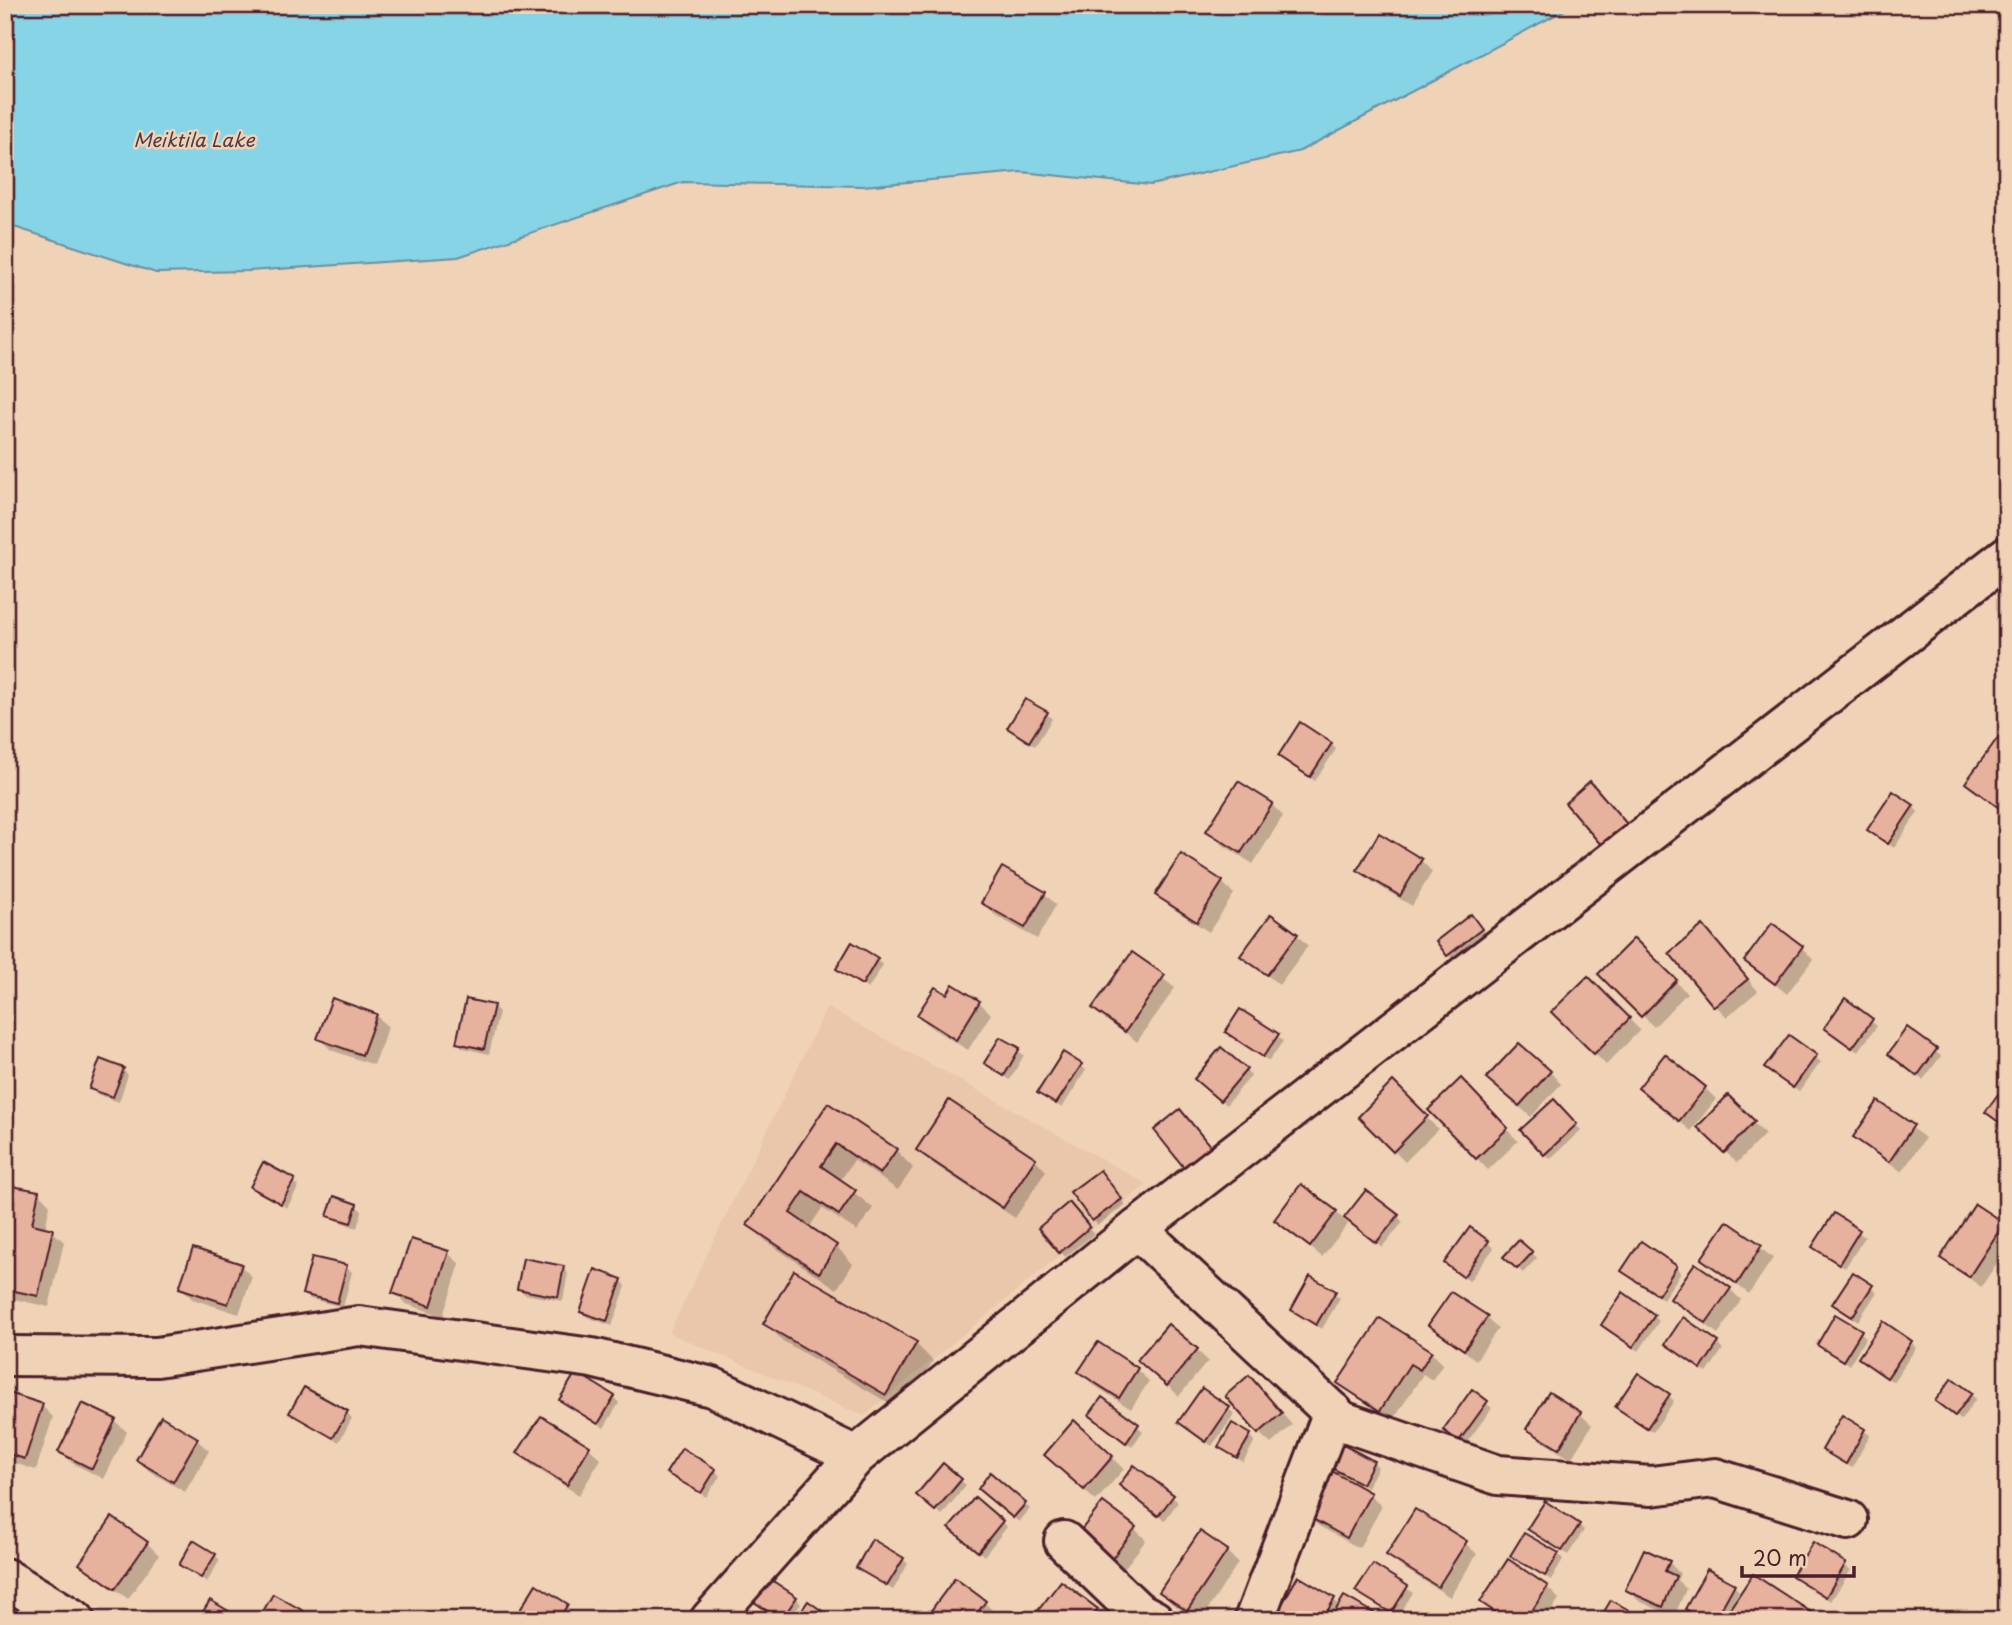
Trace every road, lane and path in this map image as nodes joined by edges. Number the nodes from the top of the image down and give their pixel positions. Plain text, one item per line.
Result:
1 (2007, 556) edge
2 (1136, 1229) junction
3 (5, 1356) edge
4 (1333, 1412) junction
5 (856, 1456) junction
6 (1848, 1520) dead end
7 (1064, 1541) dead end
8 (5, 1578) edge
9 (75, 1620) edge
10 (709, 1620) edge
11 (1154, 1620) edge
12 (1254, 1620) edge

1 - 2 street
2 - 4 street
2 - 5 street
3 - 5 street
4 - 6 street
4 - 12 street
5 - 10 street
7 - 11 street
8 - 9 street

